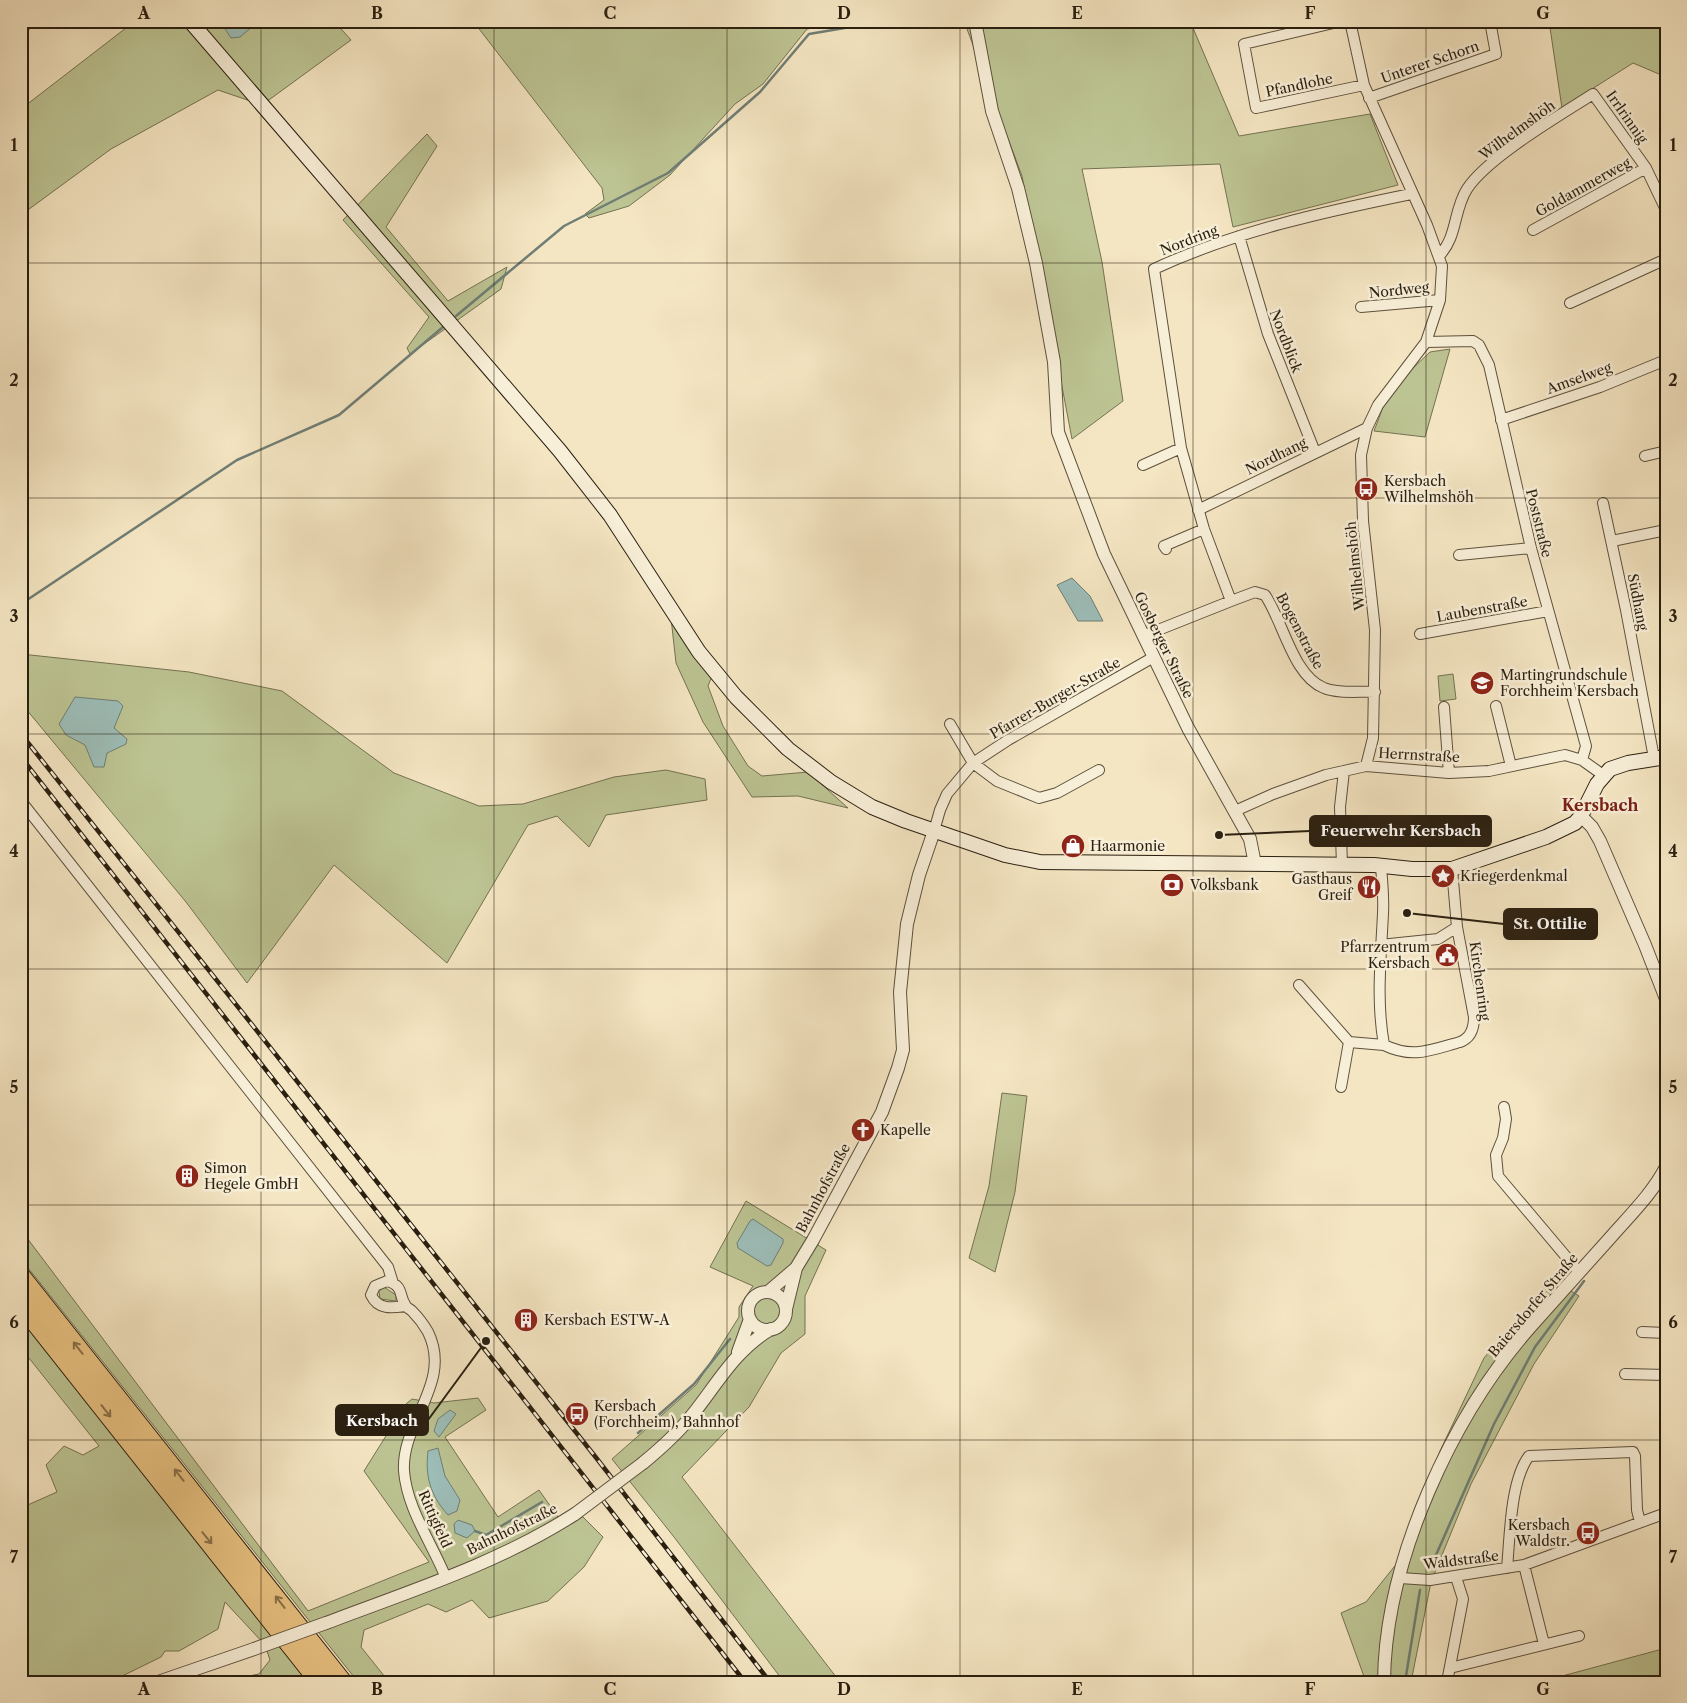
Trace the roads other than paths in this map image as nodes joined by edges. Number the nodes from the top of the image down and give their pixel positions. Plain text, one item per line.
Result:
1 (30, 21) edge
2 (190, 21) edge
3 (975, 21) edge
4 (1342, 21) edge
5 (1350, 21) edge
6 (1490, 21) edge
7 (21, 29) edge
8 (1364, 85) junction
9 (1593, 94) joint
10 (1369, 98) junction
11 (1646, 168) junction
12 (1411, 194) junction
13 (1666, 210) edge
14 (1533, 230) dead end
15 (1239, 236) junction
16 (1439, 256) junction
17 (1666, 260) edge
18 (1440, 300) junction
19 (1570, 304) dead end
20 (1361, 307) dead end
21 (1426, 342) junction
22 (1666, 360) edge
23 (1501, 420) junction
24 (1367, 428) junction
25 (1181, 448) junction
26 (1666, 451) edge
27 (1315, 452) junction
28 (1645, 456) dead end
29 (1143, 465) dead end
30 (1603, 503) dead end
31 (1198, 510) junction
32 (1204, 530) junction
33 (1666, 530) edge
34 (1612, 541) junction
35 (1531, 548) junction
36 (1166, 550) dead end
37 (1459, 556) dead end
38 (1231, 601) junction
39 (1548, 611) junction
40 (1420, 634) dead end
41 (1142, 636) junction
42 (1152, 658) junction
43 (1375, 692) junction
44 (1496, 706) dead end
45 (1444, 707) dead end
46 (950, 724) dead end
47 (1660, 757) edge
48 (1582, 760) junction
49 (973, 764) junction
50 (1366, 766) junction
51 (1511, 766) junction
52 (1099, 770) dead end
53 (1344, 771) junction
54 (1449, 773) junction
55 (1603, 775) junction
56 (21, 801) edge
57 (1235, 811) junction
58 (1581, 816) junction
59 (939, 833) junction
60 (1255, 864) junction
61 (1342, 864) junction
62 (1382, 866) junction
63 (1452, 869) junction
64 (1457, 927) junction
65 (1380, 945) junction
66 (1299, 985) dead end
67 (1666, 999) edge
68 (1349, 1042) junction
69 (1384, 1045) junction
70 (1341, 1087) dead end
71 (1504, 1108) dead end
72 (1666, 1167) edge
73 (796, 1268) junction
74 (1579, 1272) junction
75 (21, 1277) edge
76 (393, 1283) junction
77 (768, 1292) junction
78 (21, 1304) edge
79 (405, 1306) junction
80 (786, 1309) junction
81 (750, 1319) junction
82 (771, 1329) junction
83 (1642, 1332) dead end
84 (1666, 1333) edge
85 (736, 1357) junction
86 (1625, 1374) dead end
87 (1666, 1375) edge
88 (1666, 1513) edge
89 (1640, 1522) junction
90 (1524, 1565) junction
91 (1507, 1568) junction
92 (1456, 1577) junction
93 (446, 1578) junction
94 (1400, 1578) junction
95 (1579, 1636) dead end
96 (1544, 1644) junction
97 (1450, 1668) junction
98 (158, 1682) edge
99 (320, 1682) edge
100 (342, 1682) edge
101 (1384, 1682) edge
102 (1447, 1682) edge

1 - 7 street
2 - 59 main road
3 - 41 street, Gosberger Straße
4 - 8 street, Pfandlohe
5 - 8 street
6 - 10 street, Unterer Schorn
8 - 10 street
9 - 11 street, Irrlrinnig
9 - 16 street, Wilhelmshöh
10 - 12 street
11 - 13 street, Irrlrinnig
11 - 14 street, Goldammerweg
12 - 15 street, Nordring
12 - 16 street
15 - 25 street, Nordring
15 - 27 street, Nordblick
16 - 18 street, Wilhelmshöh
17 - 19 street
18 - 20 street, Nordweg
18 - 21 street, Wilhelmshöh
21 - 23 street, Poststraße
21 - 24 street, Wilhelmshöh
22 - 23 street, Amselweg
23 - 35 street, Poststraße
24 - 27 street, Nordhang
24 - 43 street, Wilhelmshöh
25 - 29 street
25 - 31 street, Nordring
26 - 28 street
27 - 31 street, Nordhang
30 - 34 street, Südhang
31 - 32 street, Nordring
32 - 36 street
32 - 38 street, Nordring
33 - 34 street
34 - 47 street, Südhang
35 - 37 street
35 - 39 street, Poststraße
38 - 41 street
38 - 43 street, Bogenstraße
39 - 40 street, Laubenstraße
39 - 48 street, Poststraße
41 - 42 street, Gosberger Straße
42 - 49 street, Pfarrer-Burger-Straße
42 - 57 street, Gosberger Straße
43 - 50 street, Wilhelmshöh
44 - 51 street
45 - 54 street
46 - 49 street
47 - 55 main road
48 - 51 street, Herrnstraße
48 - 55 street, Herrnstraße
49 - 52 street
49 - 59 street, Pfarrer-Burger-Straße
50 - 53 street, Herrnstraße
50 - 54 street, Herrnstraße
51 - 54 street, Herrnstraße
53 - 57 street, Herrnstraße
53 - 61 street
55 - 58 main road
56 - 76 street, Rittigfeld
57 - 60 street, Gosberger Straße
58 - 63 main road
58 - 67 street
59 - 60 main road
59 - 73 street, Bahnhofstraße
60 - 61 main road
61 - 62 main road
62 - 63 main road
62 - 65 street
63 - 64 street, Kirchenring
64 - 65 street
64 - 69 street, Kirchenring
65 - 69 street
66 - 68 street
68 - 69 street, Kirchenring
68 - 70 street
71 - 74 street
72 - 74 street, Baiersdorfer Straße
73 - 77 street
73 - 80 street
74 - 94 street, Baiersdorfer Straße
100 -> 75 highway
76 - 79 street, Rittigfeld
76 - 79 street
77 - 80 street
77 - 81 street
78 -> 99 highway
79 - 93 street, Rittigfeld
80 - 82 street
81 - 82 street
81 - 85 street
82 - 85 street
83 - 84 street
85 - 93 street, Bahnhofstraße, bridge
86 - 87 street
88 - 89 street, Waldstraße
89 - 90 street, Waldstraße
89 - 91 street
90 - 91 street, Waldstraße
90 - 96 street
91 - 92 street, Waldstraße
92 - 94 street, Waldstraße
92 - 97 street
93 - 98 street, Bahnhofstraße, bridge
94 - 101 street, Baiersdorfer Straße
95 - 96 street
96 - 97 street
97 - 102 street

